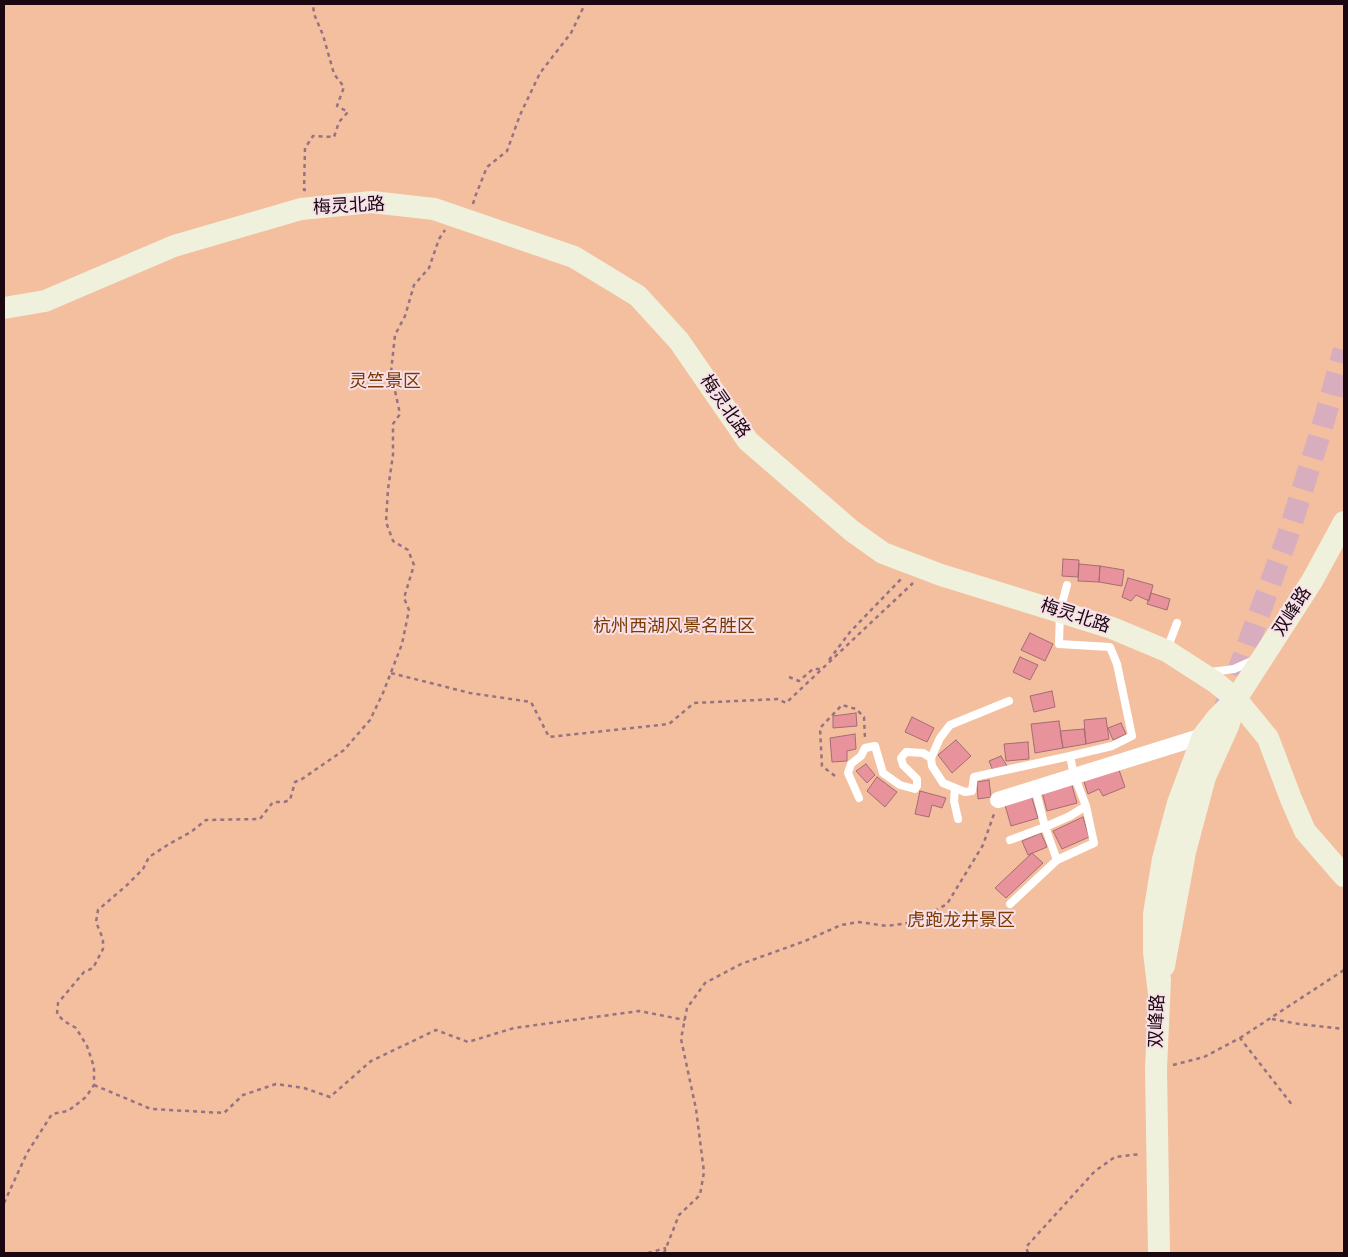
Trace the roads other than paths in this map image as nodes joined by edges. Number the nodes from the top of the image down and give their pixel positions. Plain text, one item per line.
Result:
1 (4, 308) edge
2 (1344, 522) edge
3 (1067, 585) dead end
4 (1060, 612) junction
5 (1177, 623) dead end
6 (1277, 637) junction
7 (1167, 651) junction
8 (1189, 666) junction
9 (1236, 699) junction
10 (1009, 702) dead end
11 (1203, 736) junction
12 (1070, 756) junction
13 (931, 758) junction
14 (1074, 775) junction
15 (955, 788) junction
16 (1034, 788) junction
17 (1192, 794) dead end
18 (859, 798) dead end
19 (998, 800) road end
20 (1086, 806) junction
21 (958, 819) dead end
22 (1045, 827) junction
23 (1010, 840) dead end
24 (1057, 860) junction
25 (1344, 876) edge
26 (1010, 904) dead end
27 (1159, 994) junction
28 (1159, 1252) dead end

1 - 4 main road, 梅灵北路
2 - 6 main road, 双峰路
3 - 4 lane
4 - 7 main road, 梅灵北路
4 - 12 lane
5 - 7 lane
6 - 8 lane
6 - 9 main road, 双峰路
7 - 8 main road, 梅灵北路
8 - 9 main road, 梅灵北路
9 - 11 main road
9 - 25 main road, 梅灵北路
9 - 27 main road
10 - 13 lane
11 - 14 street
11 - 27 main road
12 - 14 lane
12 - 15 lane
13 - 15 lane
13 - 18 lane
14 - 16 street
14 - 20 lane
15 - 21 lane
16 - 19 street
16 - 22 lane
17 - 27 main road, 双峰路
20 - 22 lane
20 - 24 lane
22 - 23 lane
22 - 24 lane
24 - 26 lane
27 - 28 main road, 双峰路

